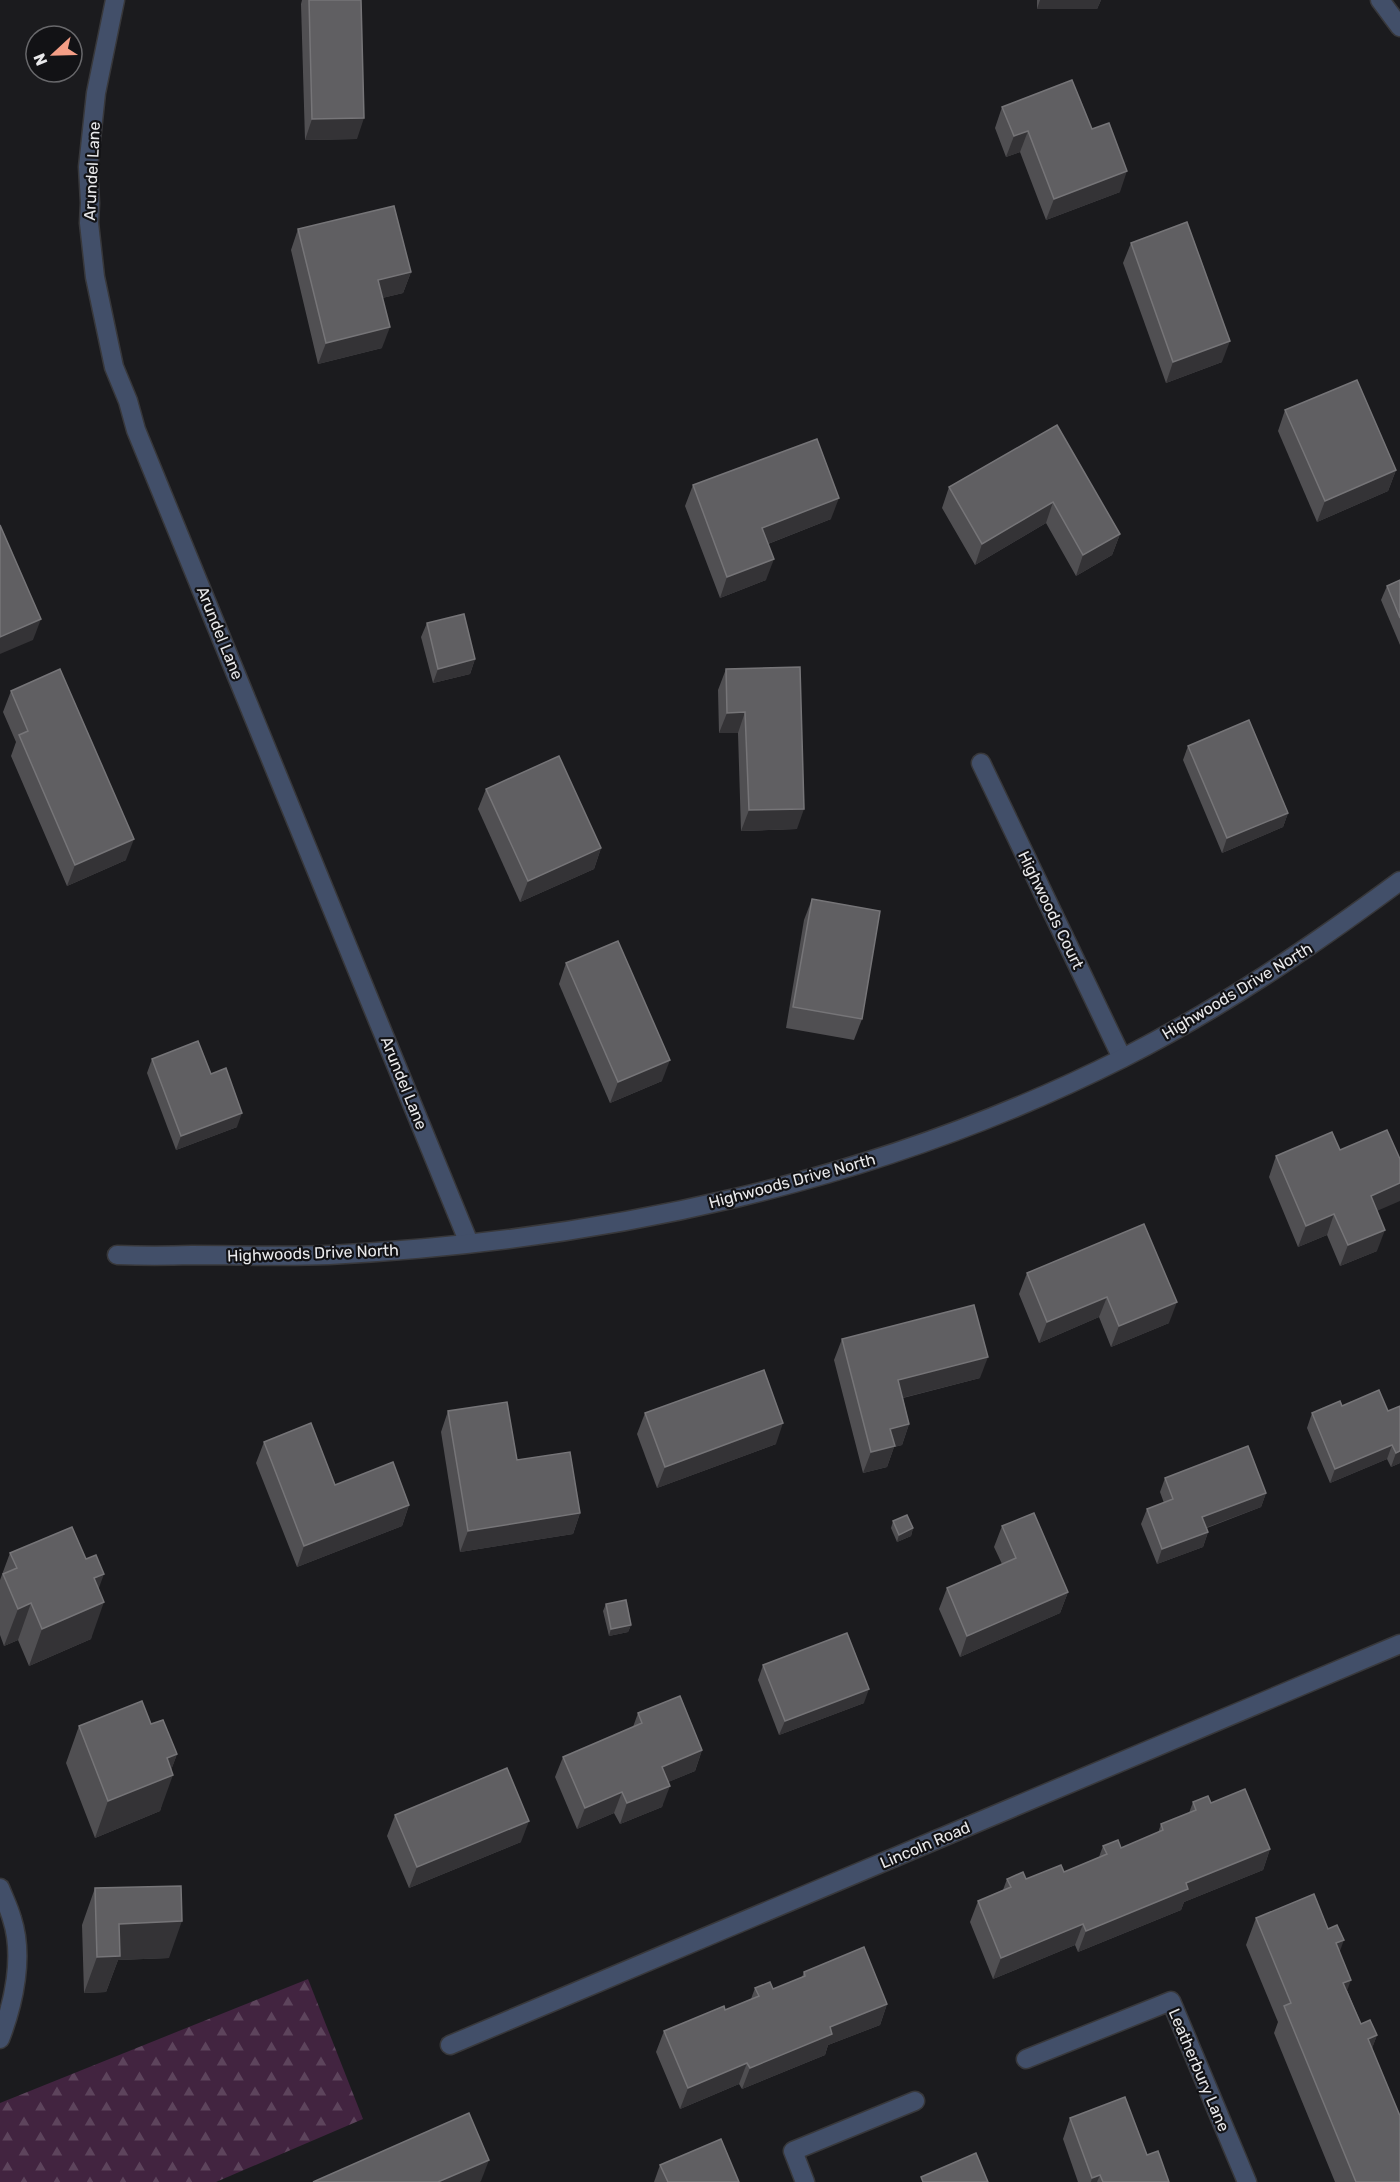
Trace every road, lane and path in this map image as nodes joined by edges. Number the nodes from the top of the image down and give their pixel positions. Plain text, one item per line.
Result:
1 (115, 0) edge
2 (1380, 0) edge
3 (1400, 27) edge
4 (981, 763) dead end
5 (1400, 881) edge
6 (1122, 1058) junction
7 (469, 1243) junction
8 (117, 1256) dead end
9 (1400, 1644) edge
10 (0, 1888) edge
11 (2, 2034) edge
12 (450, 2045) dead end
13 (1026, 2059) dead end
14 (915, 2101) dead end
15 (805, 2182) edge
16 (1246, 2182) edge

1 - 7 street, Arundel Lane
2 - 3 street
4 - 6 street, Highwoods Court
5 - 6 street, Highwoods Drive North
6 - 7 street, Highwoods Drive North
7 - 8 street, Highwoods Drive North
9 - 12 street, Lincoln Road
10 - 11 street
13 - 16 street, Leatherbury Lane
14 - 15 street

